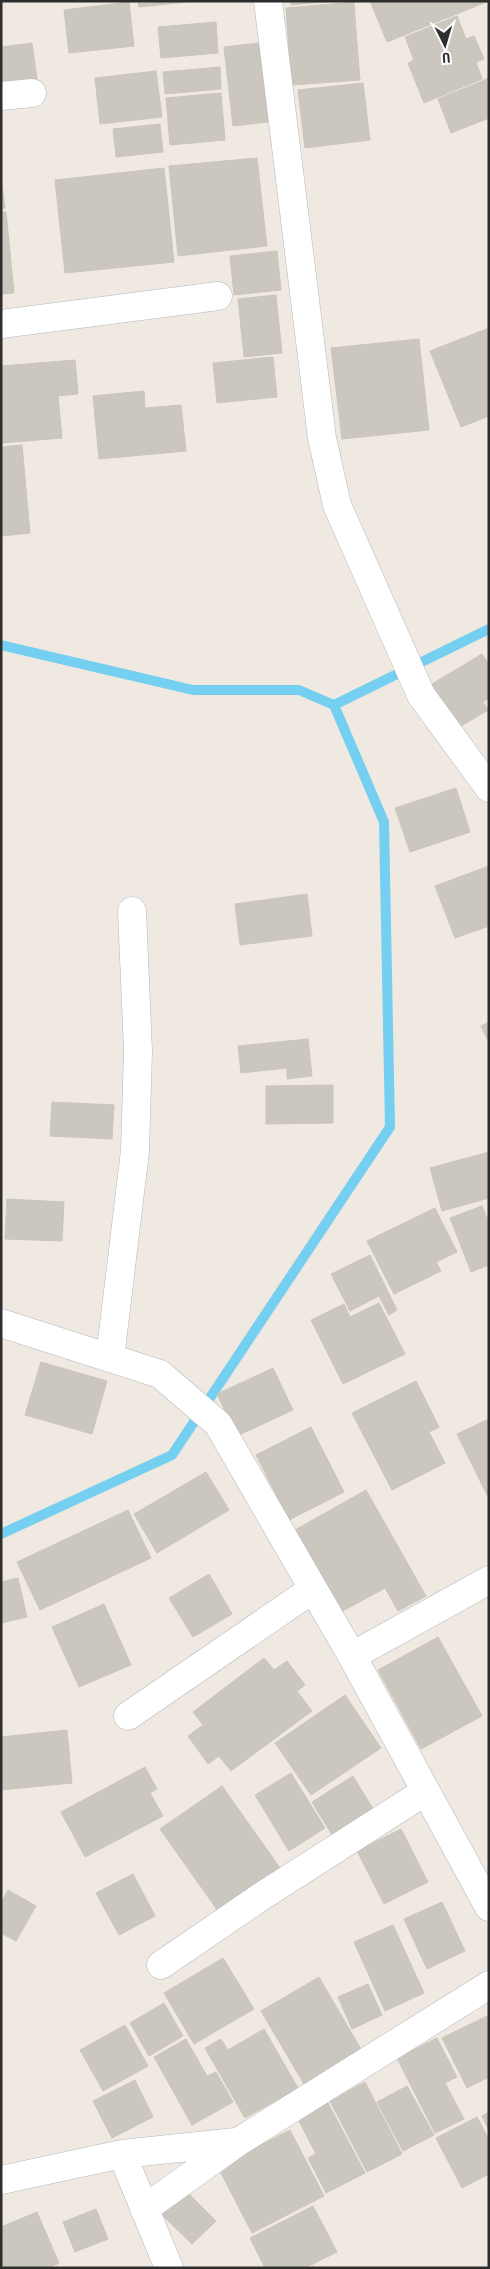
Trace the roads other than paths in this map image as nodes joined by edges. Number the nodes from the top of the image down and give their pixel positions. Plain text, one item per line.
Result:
1 (268, 1) edge
2 (32, 93) dead end
3 (1, 96) edge
4 (218, 296) dead end
5 (1, 324) edge
6 (489, 788) edge
7 (132, 911) dead end
8 (1, 1323) edge
9 (110, 1358) junction
10 (489, 1580) edge
11 (313, 1589) junction
12 (352, 1656) junction
13 (128, 1716) dead end
14 (426, 1791) junction
15 (489, 1907) edge
16 (161, 1965) dead end
17 (489, 1984) edge
18 (238, 2142) junction
19 (122, 2154) junction
20 (1, 2180) edge
21 (144, 2210) junction
22 (169, 2268) edge

1 - 6 street
2 - 3 street
4 - 5 street
7 - 9 street
8 - 9 street
9 - 11 street
10 - 12 street
11 - 12 street
11 - 13 street
12 - 14 street
14 - 15 street
14 - 16 street
17 - 18 street
18 - 19 street
18 - 21 street
19 - 20 street
19 - 21 street
21 - 22 street

